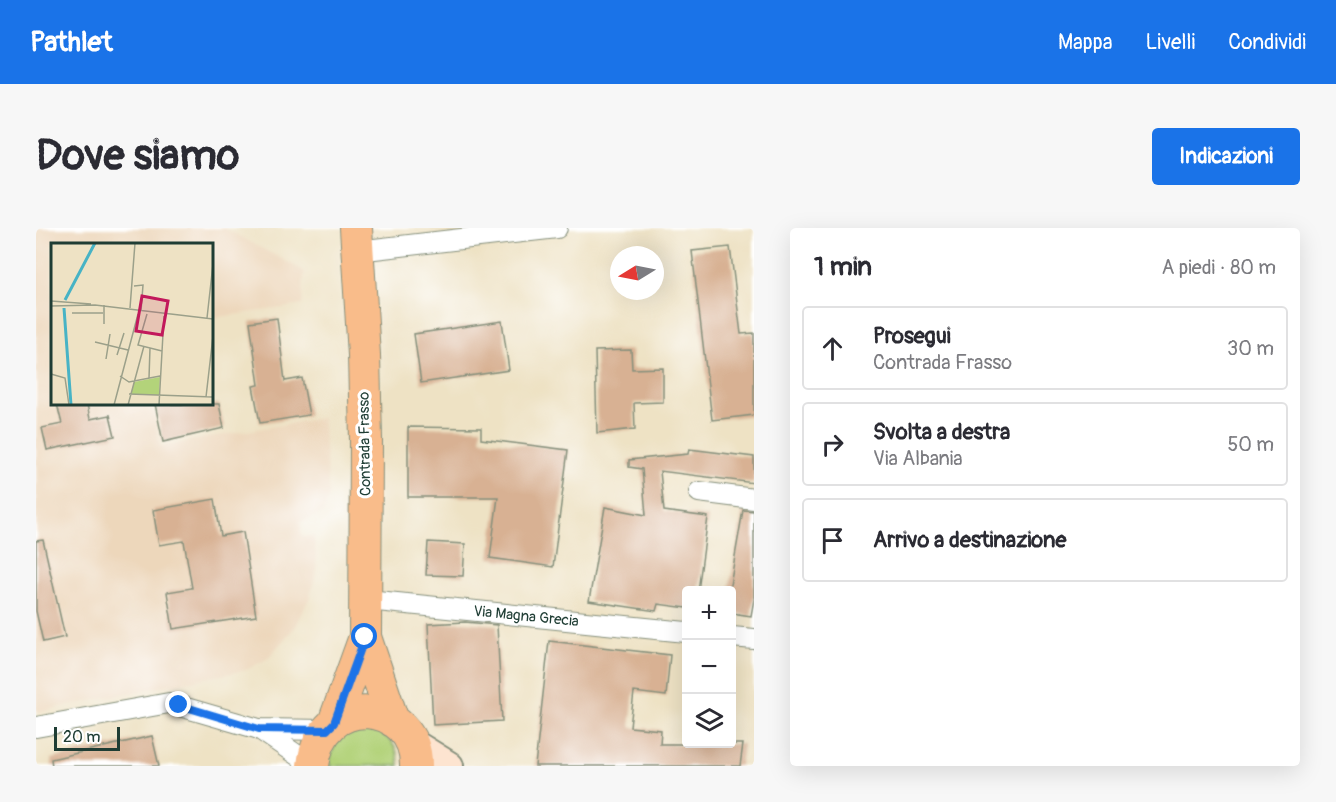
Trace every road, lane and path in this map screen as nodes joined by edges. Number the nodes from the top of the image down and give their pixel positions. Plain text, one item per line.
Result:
1 (557, 228) edge
2 (356, 239) edge
3 (699, 492) dead end
4 (754, 500) edge
5 (367, 600) junction
6 (682, 632) edge
7 (365, 637) junction
8 (736, 637) edge
9 (754, 639) edge
10 (330, 726) junction
11 (36, 727) edge
12 (259, 729) junction
13 (407, 743) edge
14 (313, 766) edge
15 (449, 766) edge

1 - 2 street
2 - 5 main road, Contrada Frasso
3 - 4 street
5 - 6 street, Via Magna Grecia
5 - 7 main road, Contrada Frasso
7 - 10 main road, Contrada Frasso
7 - 13 main road, Contrada Frasso
8 - 9 street
10 - 12 street
10 - 13 main road
10 - 14 main road, Contrada Frasso
11 - 12 street
12 - 14 street
13 - 15 street

